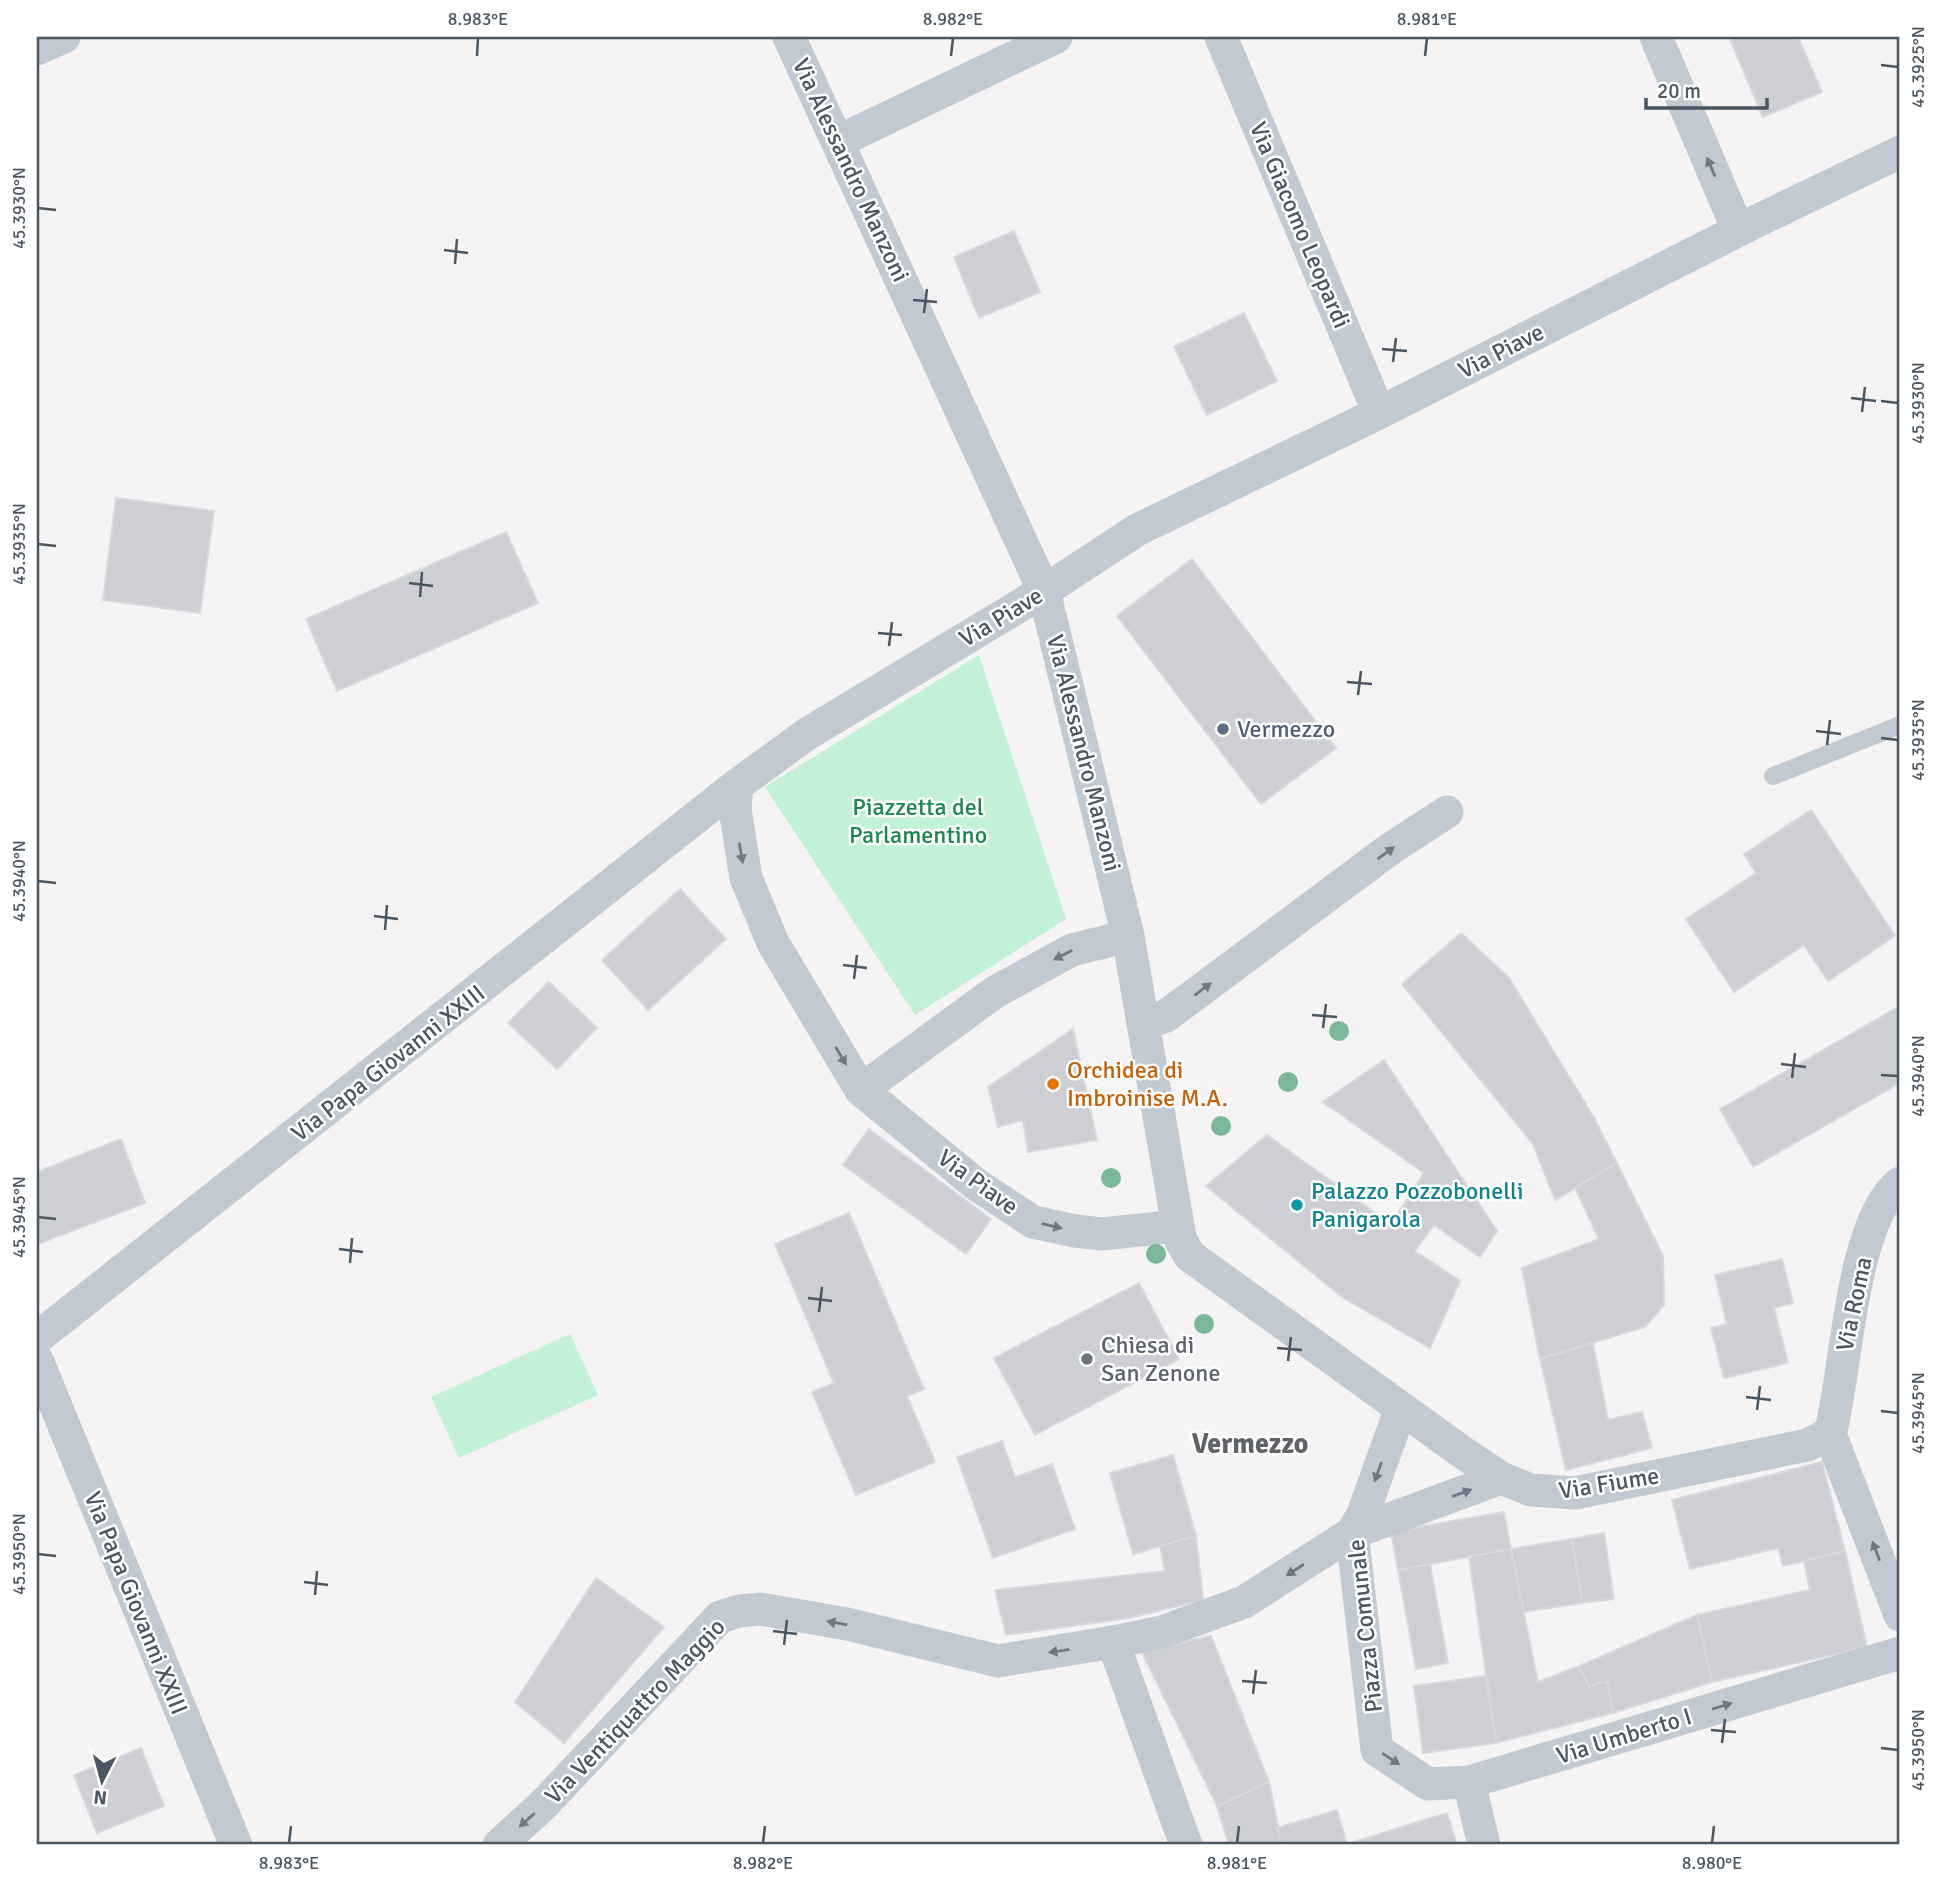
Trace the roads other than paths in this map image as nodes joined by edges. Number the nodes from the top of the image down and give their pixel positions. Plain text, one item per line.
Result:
1 (64, 37) edge
2 (789, 37) edge
3 (1056, 37) edge
4 (1221, 37) edge
5 (1656, 37) edge
6 (37, 49) edge
7 (839, 141) junction
8 (1900, 152) edge
9 (1738, 230) junction
10 (1379, 413) junction
11 (1044, 591) junction
12 (1900, 725) edge
13 (1773, 776) dead end
14 (737, 785) junction
15 (1447, 812) dead end
16 (1128, 936) junction
17 (1145, 1023) junction
18 (861, 1090) junction
19 (1900, 1182) edge
20 (1178, 1226) junction
21 (37, 1338) edge
22 (37, 1360) edge
23 (1401, 1408) junction
24 (1830, 1434) junction
25 (1501, 1478) junction
26 (1352, 1533) junction
27 (1900, 1615) edge
28 (1113, 1642) junction
29 (1900, 1653) edge
30 (1469, 1782) junction
31 (236, 1845) edge
32 (499, 1845) edge
33 (1186, 1845) edge
34 (1484, 1845) edge

1 - 6 street
2 - 7 street, Via Alessandro Manzoni
3 - 7 street
4 - 10 street, Via Giacomo Leopardi
9 -> 5 street
7 - 11 street, Via Alessandro Manzoni
8 - 9 street, Via Piave
9 - 10 street, Via Piave
10 - 11 street, Via Piave
11 - 14 street, Via Piave
11 - 16 street, Via Alessandro Manzoni
12 - 13 lane
14 -> 18 street, Via Piave
14 - 21 street, Via Papa Giovanni XXIII
17 -> 15 street
16 - 17 street, Via Alessandro Manzoni
16 -> 18 street
17 - 20 street, Via Alessandro Manzoni
18 -> 20 street, Via Piave
19 - 24 street, Via Roma
20 - 23 street
22 - 31 street, Via Papa Giovanni XXIII
23 - 25 street, Via Fiume
23 -> 26 street, Piazza Comunale
24 - 25 street, Via Fiume
27 -> 24 street
26 -> 25 street
26 -> 28 street, Via Ventiquattro Maggio
26 -> 30 street, Piazza Comunale
28 -> 32 street, Via Ventiquattro Maggio
28 - 33 street
30 -> 29 street, Via Umberto I
30 - 34 street

